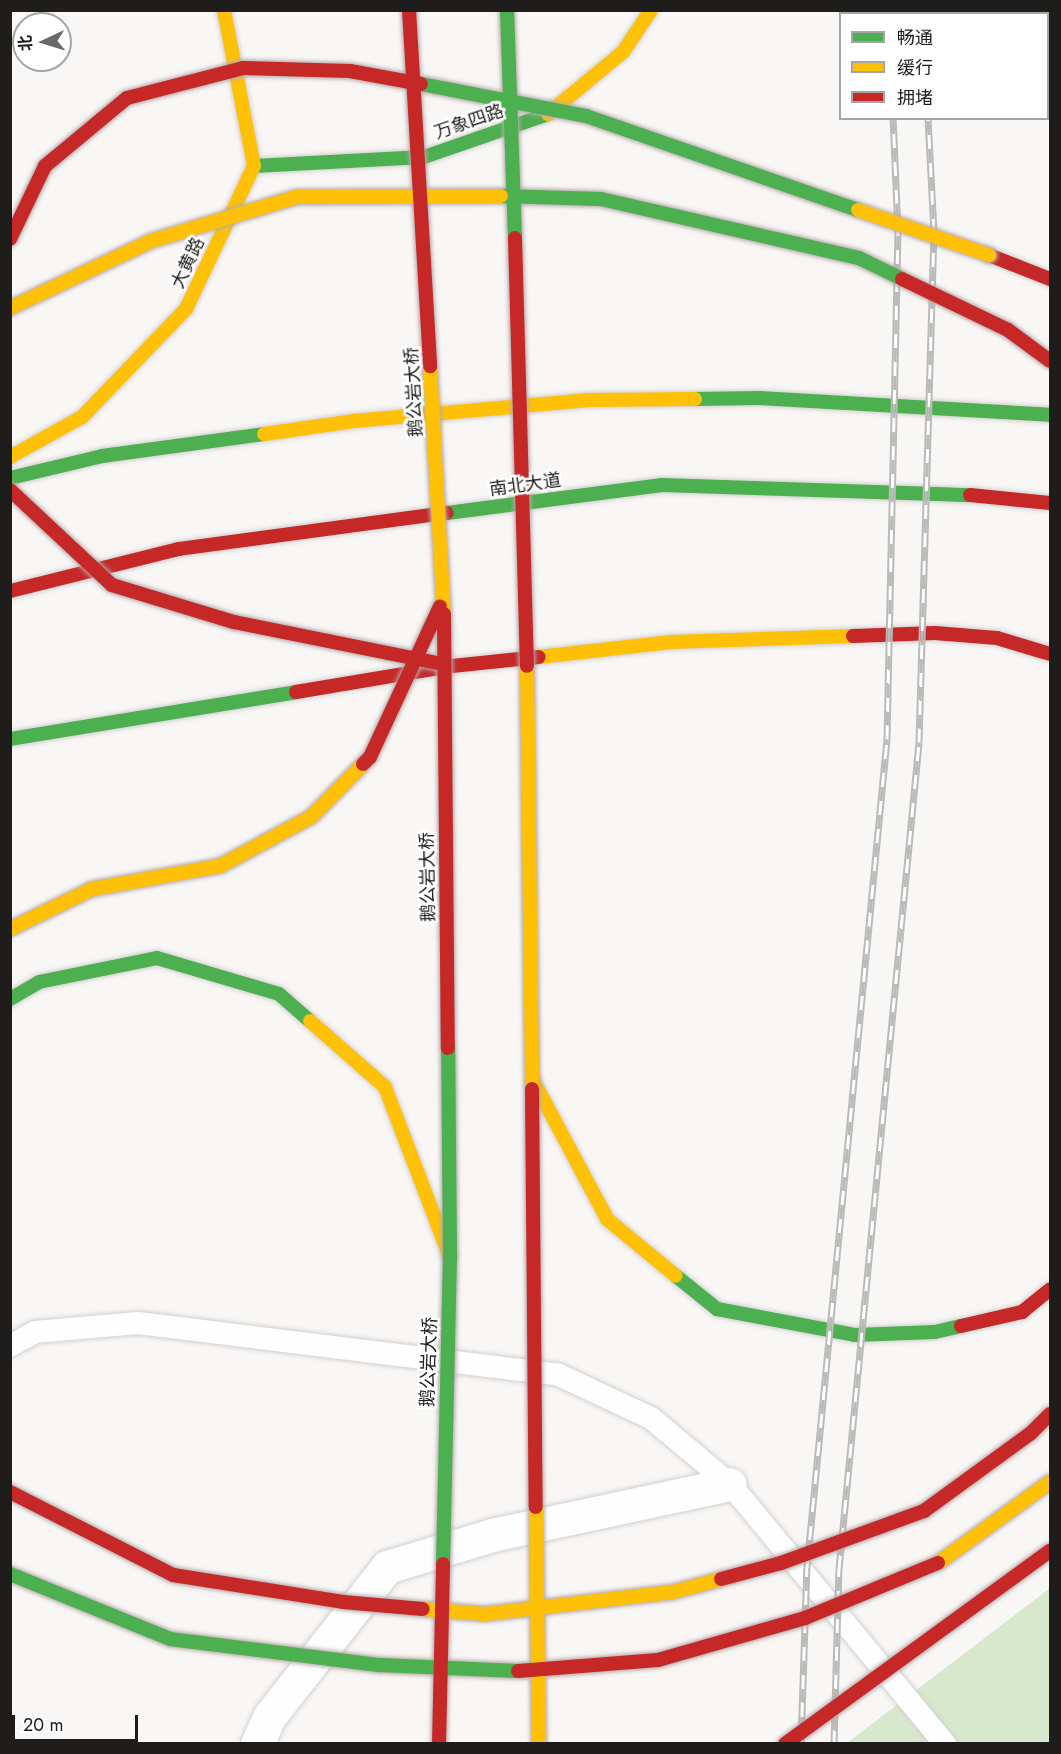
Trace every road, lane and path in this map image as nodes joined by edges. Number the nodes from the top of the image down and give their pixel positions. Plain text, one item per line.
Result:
1 (224, 10) edge
2 (409, 10) edge
3 (507, 10) edge
4 (651, 10) edge
5 (254, 166) junction
6 (10, 239) edge
7 (1050, 279) edge
8 (10, 308) edge
9 (1050, 361) edge
10 (1050, 415) edge
11 (10, 457) edge
12 (10, 478) edge
13 (10, 490) edge
14 (1050, 503) edge
15 (10, 591) edge
16 (444, 599) junction
17 (1050, 654) edge
18 (452, 666) junction
19 (10, 739) edge
20 (10, 929) edge
21 (10, 999) edge
22 (534, 1082) junction
23 (450, 1258) junction
24 (1050, 1289) edge
25 (10, 1346) edge
26 (1050, 1414) edge
27 (1050, 1482) edge
28 (730, 1484) junction
29 (10, 1492) edge
30 (1050, 1551) edge
31 (10, 1574) edge
32 (256, 1743) edge
33 (439, 1743) edge
34 (539, 1743) edge
35 (785, 1743) edge
36 (945, 1743) edge

1 - 5 main road
2 - 16 main road, 鹅公岩大桥, bridge
3 - 22 main road, bridge
4 - 5 main road, 万象四路
5 - 11 main road, 大黄路
6 - 7 main road, bridge
8 - 9 main road, bridge
10 - 12 main road, bridge
13 - 18 main road, bridge
14 - 15 main road, 南北大道, bridge
16 - 20 main road, bridge
16 - 23 main road, 鹅公岩大桥, bridge
17 - 18 main road
18 - 19 main road, bridge
21 - 23 main road
22 - 24 main road
22 - 34 main road, bridge
23 - 33 main road, 鹅公岩大桥, bridge
25 - 28 lane
26 - 29 main road, bridge
27 - 31 main road, bridge
28 - 32 street
28 - 36 lane
30 - 35 main road, bridge

